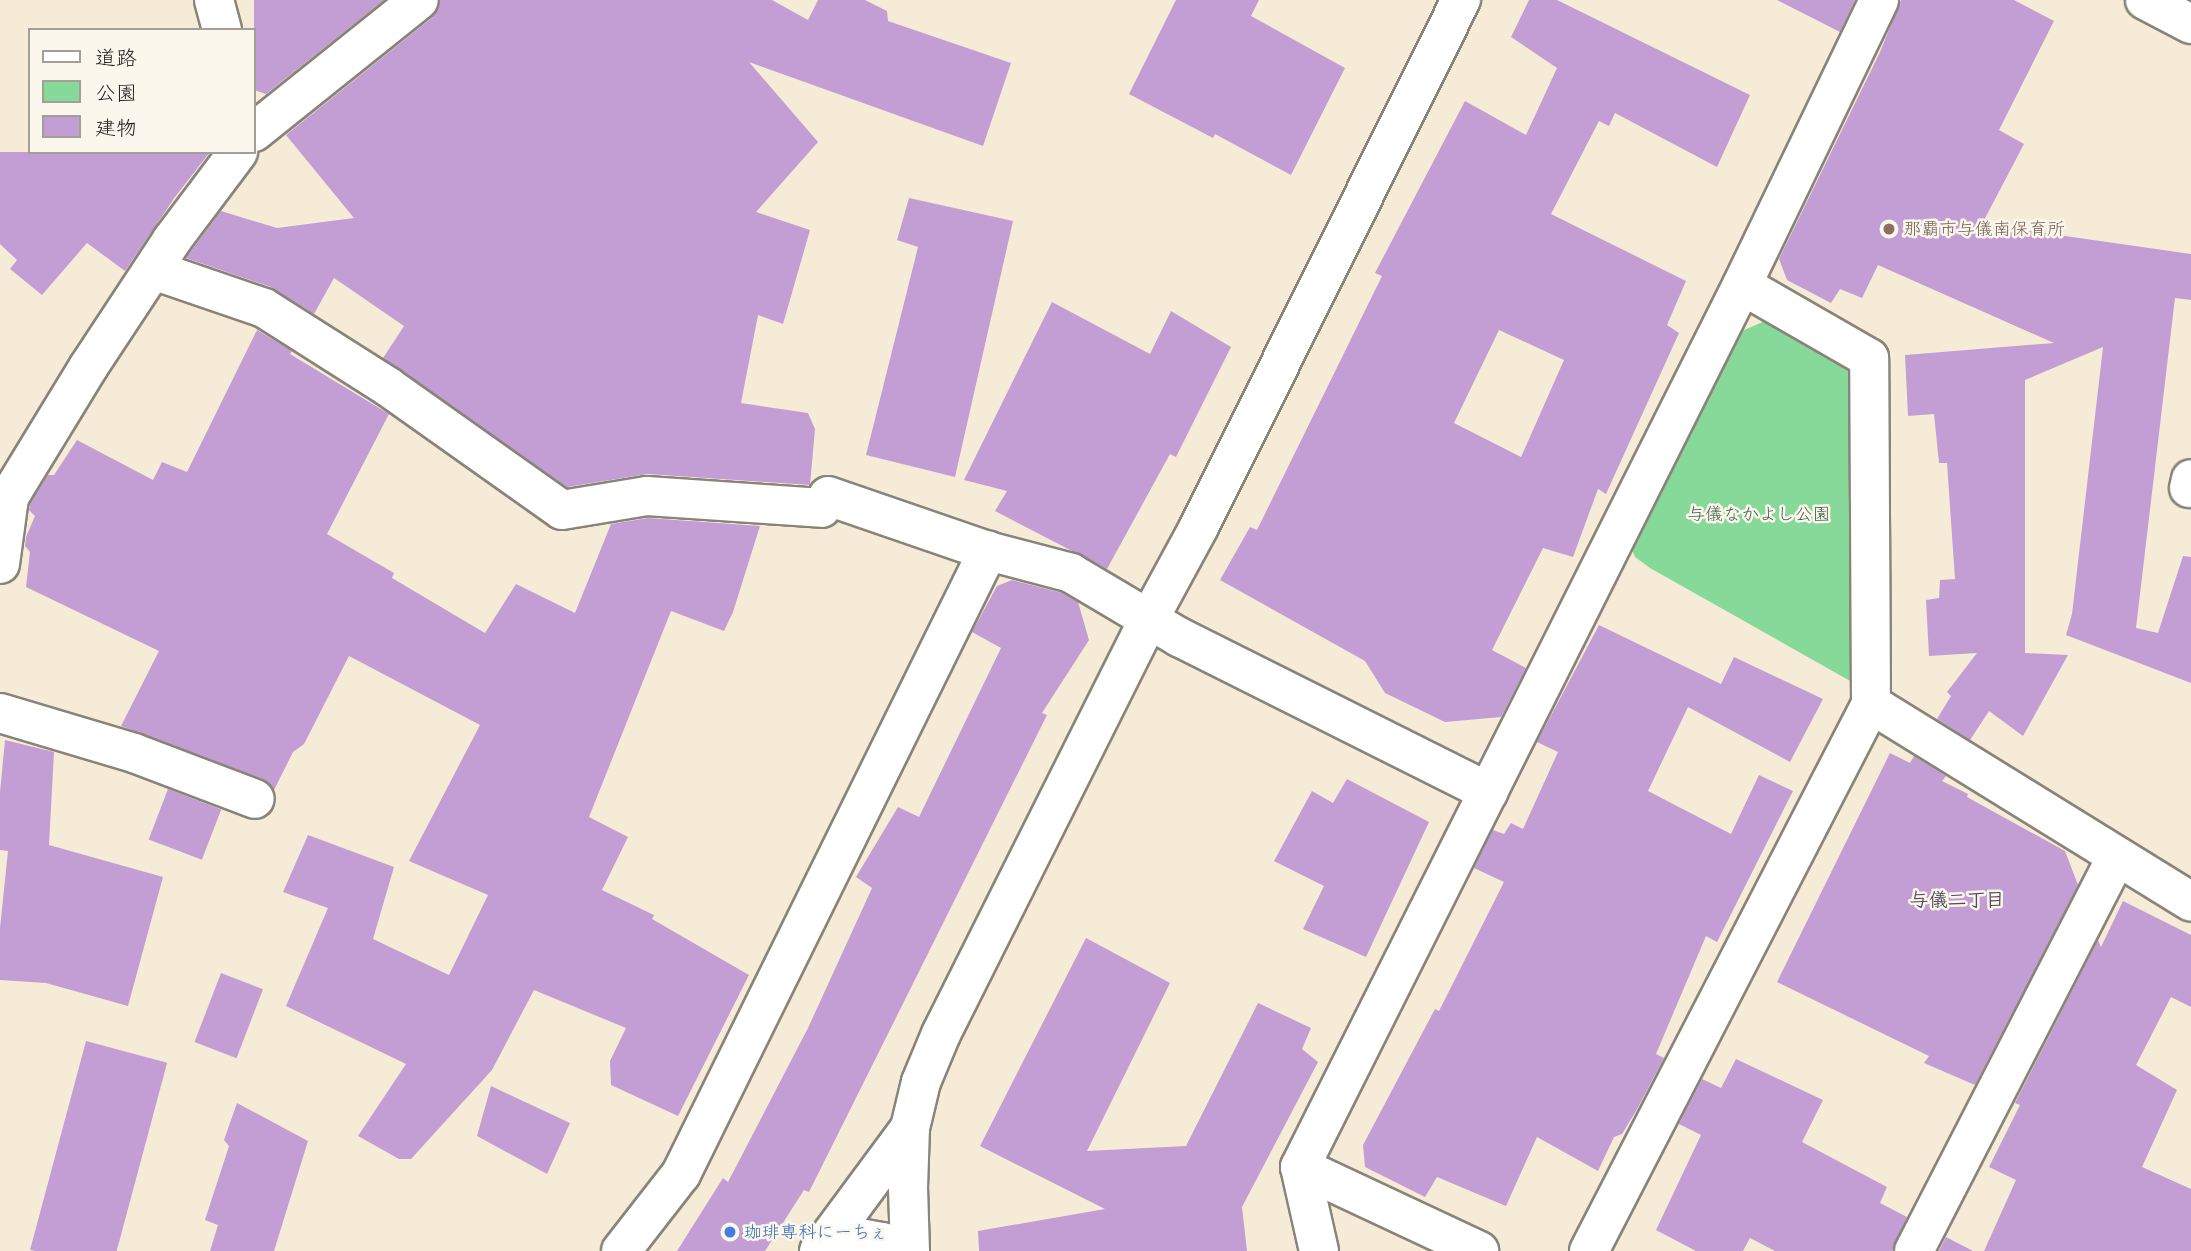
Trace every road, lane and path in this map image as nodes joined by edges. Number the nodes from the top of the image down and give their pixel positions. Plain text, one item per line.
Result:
1 (214, 0) edge
2 (419, 0) edge
3 (1461, 0) edge
4 (1879, 0) edge
5 (2145, 0) edge
6 (2191, 24) edge
7 (221, 28) edge
8 (256, 130) edge
9 (237, 154) edge
10 (153, 270) junction
11 (1742, 285) junction
12 (988, 551) junction
13 (0, 564) edge
14 (1149, 619) junction
15 (1871, 704) junction
16 (0, 713) edge
17 (1488, 792) junction
18 (255, 799) dead end
19 (2116, 858) junction
20 (2191, 902) edge
21 (910, 1128) junction
22 (1300, 1167) junction
23 (823, 1247) edge
24 (621, 1251) edge
25 (896, 1251) edge
26 (910, 1251) edge
27 (1319, 1251) edge
28 (1479, 1251) edge
29 (1589, 1251) edge
30 (1914, 1251) edge

1 - 7 street
2 - 8 street
3 - 14 street
4 - 11 street
5 - 6 street
9 - 10 street
10 - 12 street
10 - 13 street
11 - 15 street
11 - 17 street
12 - 14 street
12 - 24 street
14 - 17 street
14 - 21 street
15 - 19 street
15 - 29 street
16 - 18 street
17 - 22 street
19 - 20 street
19 - 30 street
21 - 23 street
21 - 26 street
22 - 27 street
22 - 28 street
23 - 25 street

